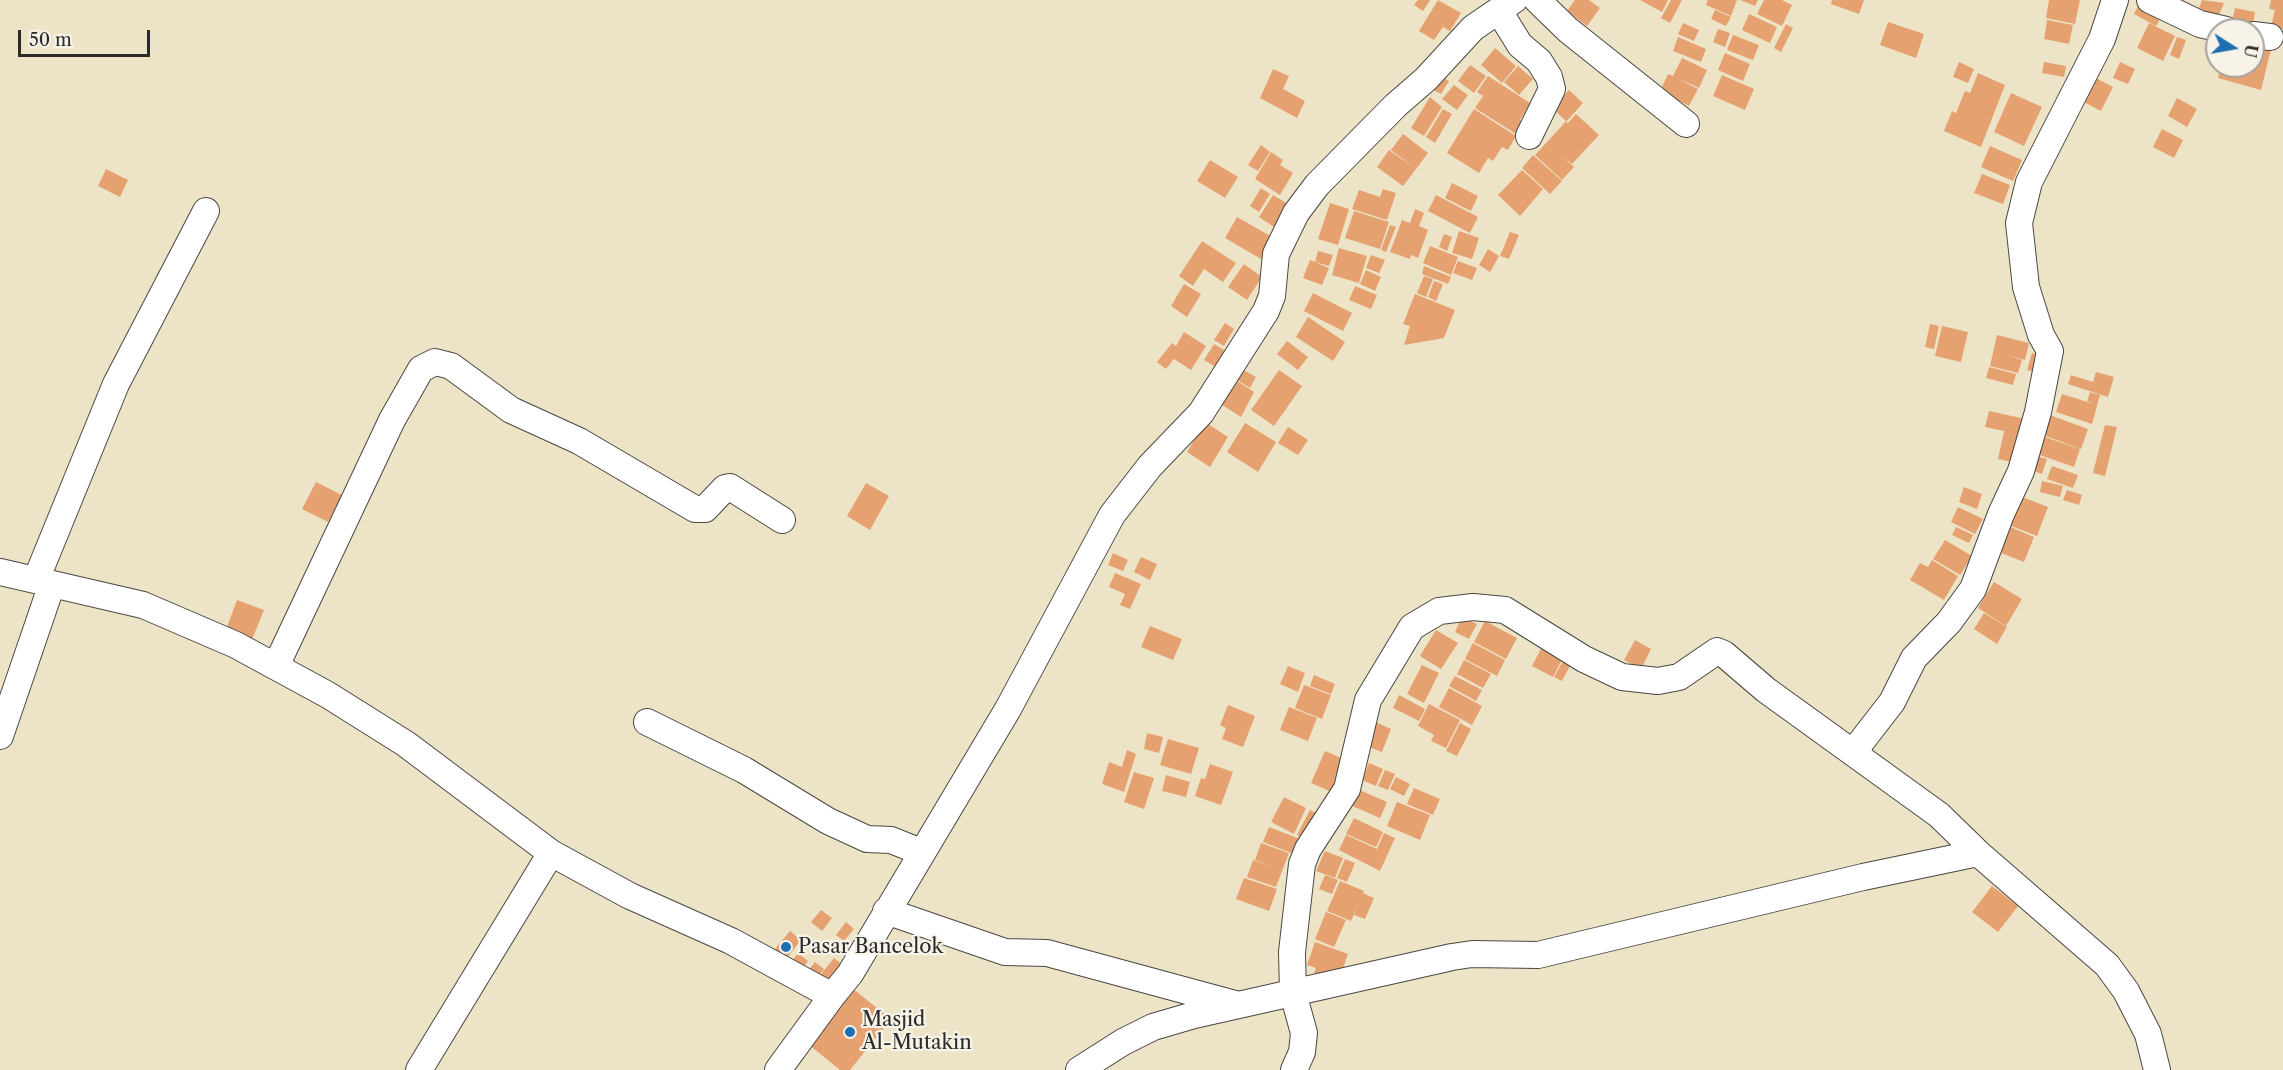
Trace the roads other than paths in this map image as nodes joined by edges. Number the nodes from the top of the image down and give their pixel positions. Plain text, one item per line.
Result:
1 (1537, 0) edge
2 (2115, 0) edge
3 (2150, 0) edge
4 (1494, 8) edge
5 (2205, 25) edge
6 (1686, 124) dead end
7 (1529, 136) dead end
8 (206, 211) dead end
9 (782, 520) dead end
10 (0, 572) edge
11 (44, 582) junction
12 (276, 666) junction
13 (647, 722) dead end
14 (0, 736) edge
15 (1858, 748) junction
16 (921, 852) junction
17 (551, 853) junction
18 (1978, 853) junction
19 (886, 911) junction
20 (832, 996) junction
21 (1237, 1005) junction
22 (1298, 1014) junction
23 (419, 1070) edge
24 (778, 1070) edge
25 (1078, 1070) edge
26 (1294, 1070) edge
27 (2157, 1070) edge

1 - 6 street
2 - 15 street
3 - 5 street
4 - 7 street
4 - 16 street
8 - 11 street
9 - 12 street
10 - 11 street
11 - 12 street
11 - 14 street
12 - 17 street
13 - 16 street
15 - 18 street
15 - 22 street
16 - 19 street
17 - 20 street
17 - 23 street
18 - 22 street
18 - 27 street
19 - 20 street
19 - 21 street
20 - 24 street
21 - 22 street
21 - 25 street
22 - 26 street

